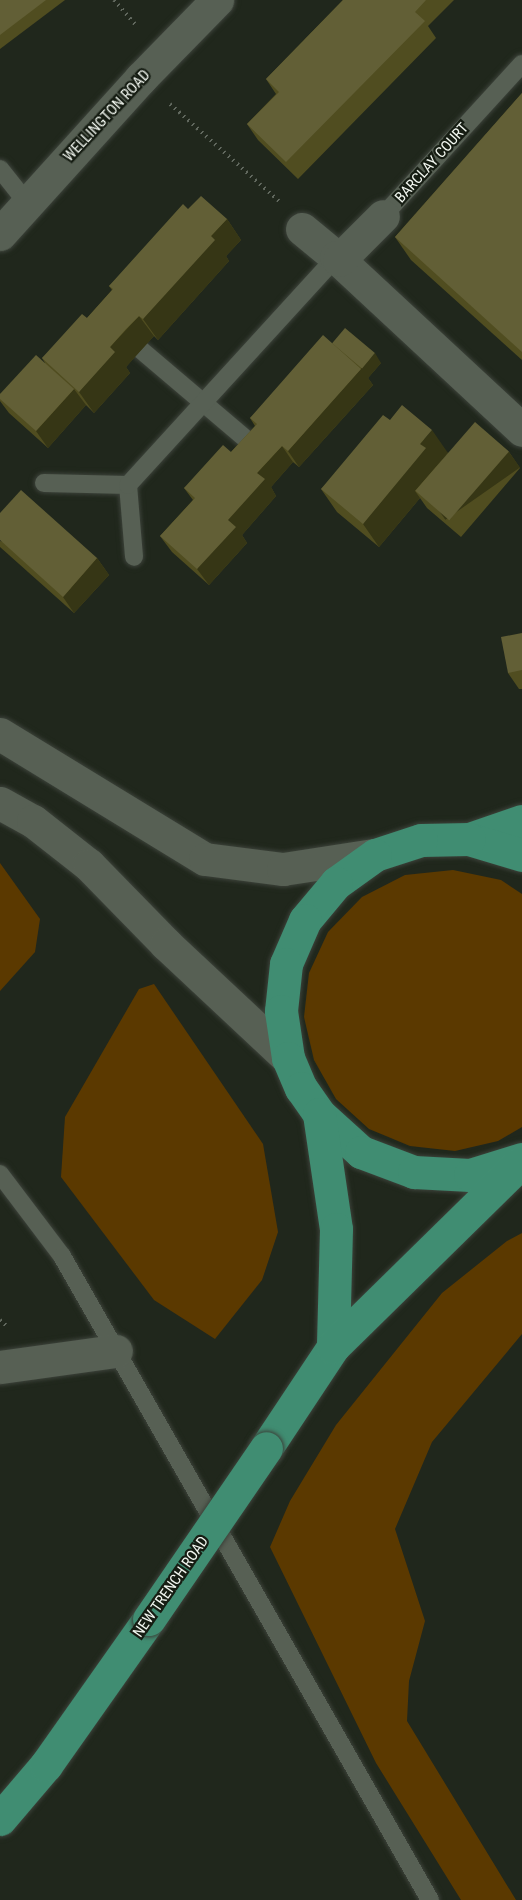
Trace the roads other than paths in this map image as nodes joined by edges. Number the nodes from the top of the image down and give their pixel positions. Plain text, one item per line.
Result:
1 (217, 0) edge
2 (522, 64) edge
3 (0, 169) edge
4 (27, 203) junction
5 (383, 216) joint
6 (302, 229) road end
7 (0, 234) edge
8 (338, 259) junction
9 (141, 350) dead end
10 (203, 402) junction
11 (522, 430) edge
12 (259, 450) edge
13 (44, 483) dead end
14 (128, 485) junction
15 (134, 557) dead end
16 (0, 734) edge
17 (0, 803) edge
18 (522, 820) edge
19 (469, 839) junction
20 (375, 855) junction
21 (522, 855) edge
22 (288, 1058) junction
23 (319, 1114) junction
24 (522, 1160) edge
25 (0, 1174) edge
26 (333, 1347) junction
27 (116, 1351) junction
28 (0, 1367) edge
29 (0, 1819) edge
30 (430, 1900) edge

1 - 4 street, WELLINGTON ROAD
2 - 5 lane, BARCLAY COURT
3 - 4 lane
4 - 7 street, WELLINGTON ROAD
5 - 8 street, BARCLAY COURT
6 - 8 street
8 - 10 lane
8 - 11 street
9 - 10 lane
10 - 12 lane
10 - 14 lane
13 - 14 lane
14 - 15 lane
16 - 20 street
17 - 22 street
18 - 19 highway
19 - 20 highway
19 - 21 highway
20 - 22 highway
22 - 23 highway
23 - 24 highway
23 - 26 highway
24 - 26 highway, NEW TRENCH ROAD
25 - 27 lane
26 - 29 highway, NEW TRENCH ROAD, bridge
27 - 28 street
27 - 30 lane

